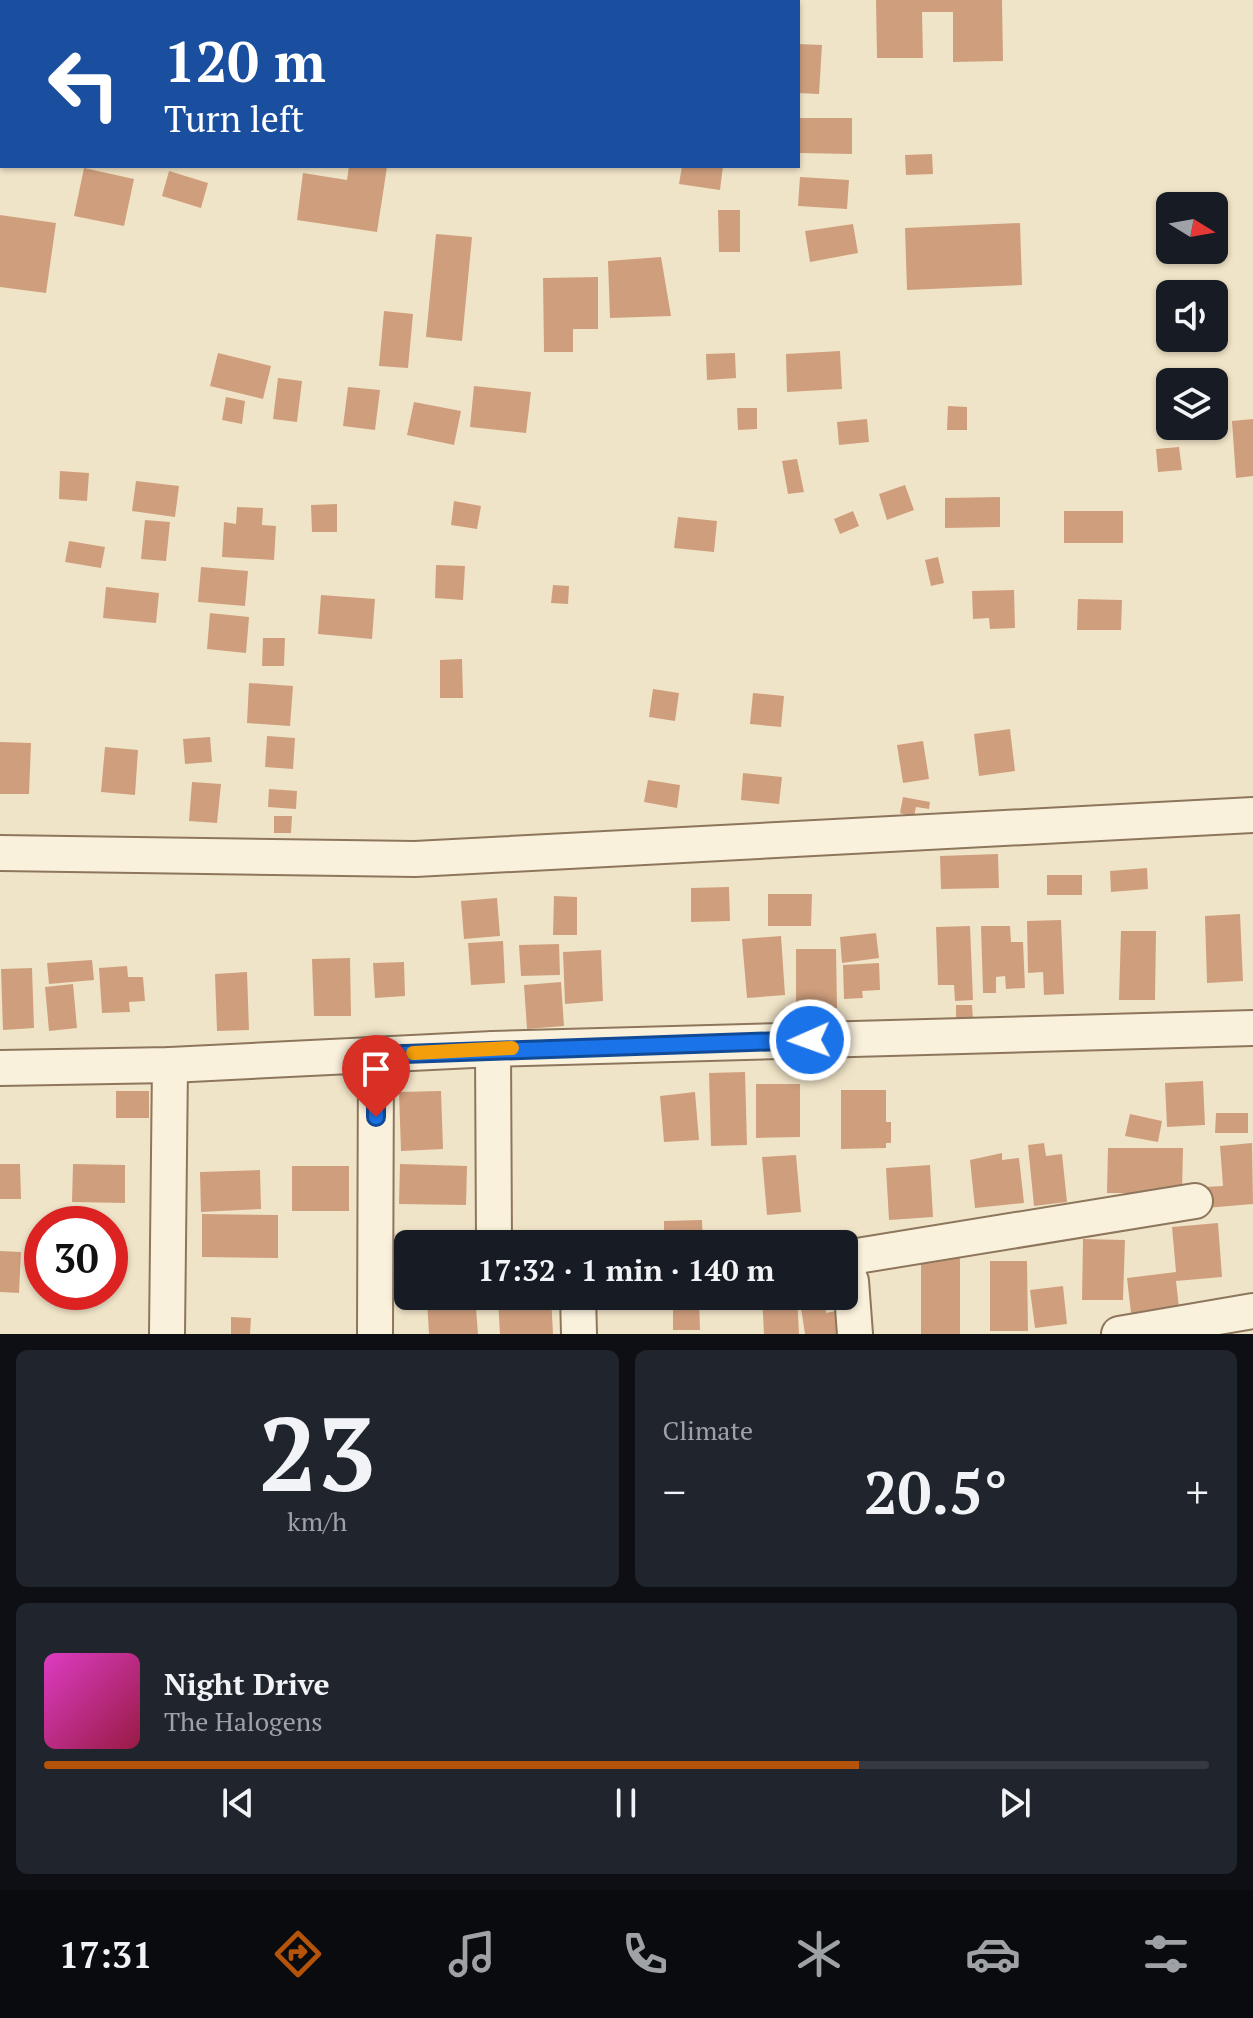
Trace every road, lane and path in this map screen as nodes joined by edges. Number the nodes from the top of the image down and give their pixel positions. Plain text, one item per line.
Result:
1 (1253, 815) edge
2 (0, 853) edge
3 (1253, 1028) edge
4 (493, 1049) junction
5 (376, 1055) junction
6 (170, 1065) junction
7 (0, 1068) edge
8 (1195, 1201) dead end
9 (494, 1230) edge
10 (858, 1256) edge
11 (578, 1310) edge
12 (853, 1310) edge
13 (1253, 1311) edge
14 (167, 1334) edge
15 (375, 1334) edge
16 (579, 1334) edge
17 (855, 1334) edge
18 (1119, 1334) edge

1 - 2 street
3 - 4 street
4 - 5 street
4 - 9 street
5 - 6 street
5 - 15 street
6 - 7 street
6 - 14 street
8 - 10 street
11 - 16 street
12 - 17 street
13 - 18 street

